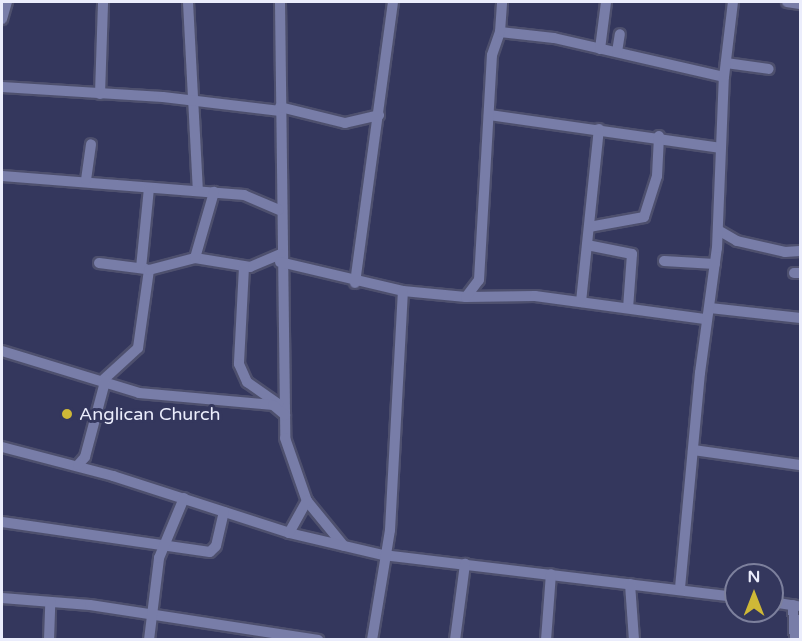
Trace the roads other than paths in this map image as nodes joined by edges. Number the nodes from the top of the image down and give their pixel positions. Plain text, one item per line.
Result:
1 (7, 2) edge
2 (103, 2) edge
3 (188, 2) edge
4 (280, 2) edge
5 (393, 2) edge
6 (502, 2) edge
7 (606, 2) edge
8 (733, 2) edge
9 (788, 2) edge
10 (801, 4) edge
11 (2, 19) edge
12 (500, 32) junction
13 (620, 34) dead end
14 (600, 49) junction
15 (618, 52) junction
16 (726, 63) junction
17 (769, 69) dead end
18 (724, 77) junction
19 (2, 87) edge
20 (100, 94) junction
21 (194, 104) junction
22 (280, 109) junction
23 (379, 115) junction
24 (489, 115) junction
25 (598, 129) junction
26 (659, 136) junction
27 (91, 144) dead end
28 (720, 148) junction
29 (2, 176) edge
30 (86, 180) junction
31 (149, 188) junction
32 (198, 191) junction
33 (214, 192) junction
34 (279, 210) junction
35 (589, 227) junction
36 (718, 230) junction
37 (587, 245) junction
38 (801, 251) edge
39 (195, 258) junction
40 (280, 258) junction
41 (664, 261) dead end
42 (99, 263) dead end
43 (715, 264) junction
44 (244, 267) junction
45 (145, 269) junction
46 (355, 283) junction
47 (403, 291) junction
48 (466, 297) junction
49 (581, 302) junction
50 (628, 308) junction
51 (708, 314) junction
52 (801, 318) edge
53 (2, 351) edge
54 (104, 382) junction
55 (279, 404) junction
56 (2, 447) edge
57 (693, 450) junction
58 (78, 465) junction
59 (801, 465) edge
60 (184, 498) junction
61 (307, 501) junction
62 (224, 512) junction
63 (2, 522) edge
64 (289, 533) junction
65 (344, 546) junction
66 (164, 547) junction
67 (383, 555) junction
68 (465, 564) junction
69 (550, 574) junction
70 (630, 584) junction
71 (681, 588) junction
72 (724, 595) edge
73 (2, 598) edge
74 (50, 602) junction
75 (797, 606) edge
76 (152, 616) junction
77 (49, 639) edge
78 (149, 639) edge
79 (318, 639) edge
80 (372, 639) edge
81 (455, 639) edge
82 (546, 639) edge
83 (634, 639) edge
84 (795, 639) edge

1 - 11 street
2 - 20 street
3 - 21 street
4 - 22 street
5 - 23 street
6 - 12 street
7 - 14 street
8 - 16 street
9 - 10 street
12 - 14 street
12 - 24 street
13 - 15 street
14 - 15 street
15 - 18 street
16 - 17 street
16 - 18 street
18 - 28 street
19 - 20 street
20 - 21 street
21 - 22 street
21 - 32 street
22 - 23 street
22 - 34 street
23 - 46 street
24 - 25 street
24 - 48 street
25 - 26 street
25 - 35 street
26 - 28 street
26 - 35 street
27 - 30 street
28 - 36 street
29 - 30 street
30 - 31 street
31 - 32 street
31 - 45 street
32 - 33 street
33 - 34 street
33 - 39 street
34 - 40 street
35 - 37 street
36 - 38 street
36 - 43 street
37 - 49 street
37 - 50 street
39 - 44 street
39 - 45 street
40 - 44 street
40 - 46 street
40 - 55 street
41 - 43 street
42 - 45 street
43 - 51 street
44 - 55 street
45 - 54 street
46 - 47 street
47 - 48 street
47 - 67 street
48 - 49 street
49 - 50 street
50 - 51 street
51 - 52 street
51 - 57 street
53 - 54 street
54 - 55 street
54 - 58 street
55 - 61 street
56 - 58 street
57 - 59 street
57 - 71 street
58 - 60 street
60 - 62 street
60 - 66 street
61 - 64 street
61 - 65 street
62 - 64 street
62 - 66 street
63 - 66 street
64 - 65 street
65 - 67 street
66 - 76 street
67 - 68 street
67 - 80 street
68 - 69 street
68 - 81 street
69 - 70 street
69 - 82 street
70 - 71 street
70 - 83 street
71 - 72 street
73 - 74 street
74 - 76 street
74 - 77 street
75 - 84 street
76 - 78 street
76 - 79 street

